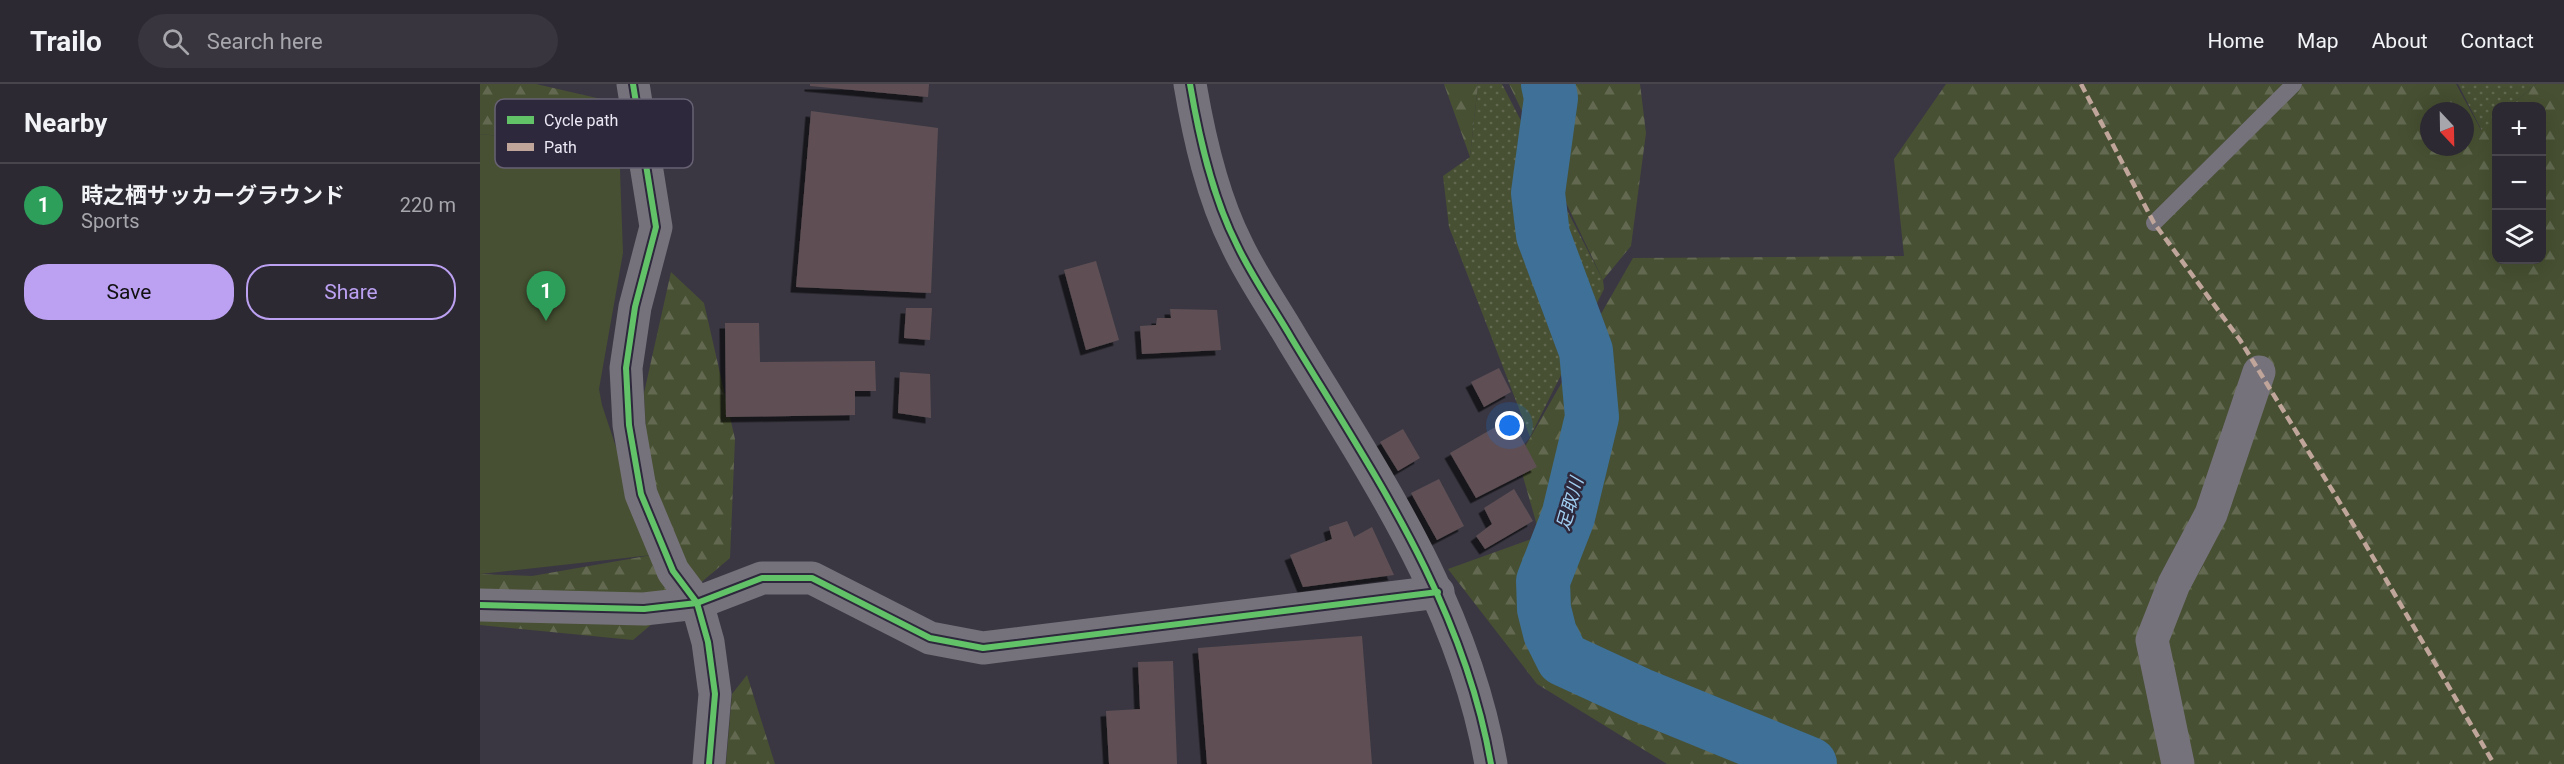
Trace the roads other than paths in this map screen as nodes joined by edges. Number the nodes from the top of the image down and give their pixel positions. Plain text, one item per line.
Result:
1 (633, 84) edge
2 (1190, 84) edge
3 (2294, 84) edge
4 (635, 99) edge
5 (647, 168) edge
6 (2154, 224) dead end
7 (2259, 372) dead end
8 (1438, 592) junction
9 (697, 603) junction
10 (480, 605) edge
11 (709, 764) edge
12 (1491, 764) edge
13 (2178, 764) edge

1 - 4 street
2 - 8 street
3 - 6 lane
5 - 9 street
7 - 13 street
8 - 9 street
8 - 12 street
9 - 10 street
9 - 11 street

